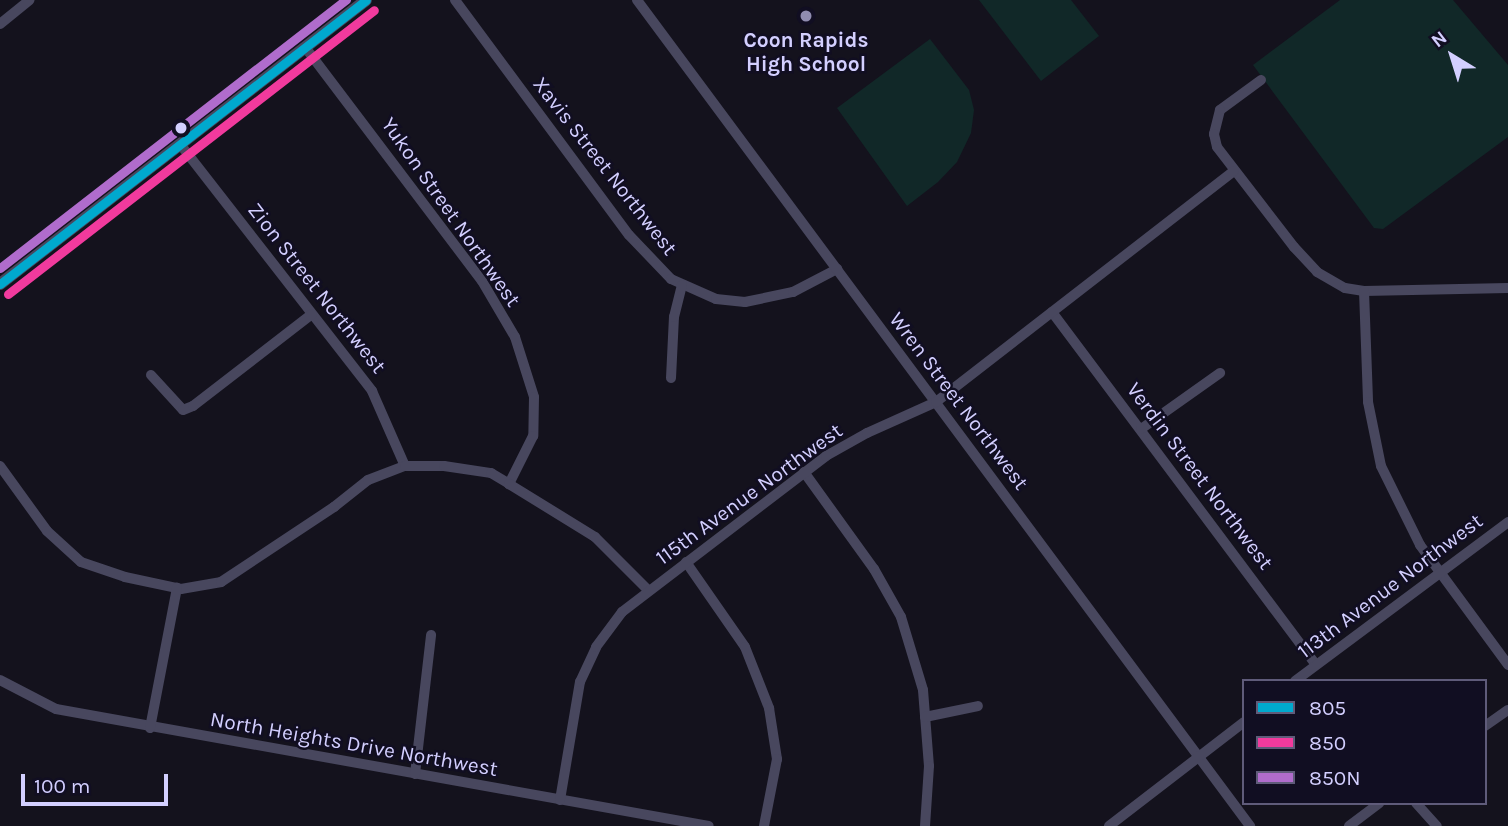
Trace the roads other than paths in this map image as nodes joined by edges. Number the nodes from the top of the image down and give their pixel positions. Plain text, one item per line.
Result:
1 (30, 0) edge
2 (366, 0) edge
3 (455, 0) edge
4 (637, 0) edge
5 (0, 24) edge
6 (305, 47) junction
7 (1261, 80) dead end
8 (180, 144) junction
9 (1234, 171) junction
10 (837, 269) junction
11 (0, 284) edge
12 (682, 285) junction
13 (1508, 288) edge
14 (1364, 291) junction
15 (1052, 312) junction
16 (312, 314) junction
17 (1220, 373) dead end
18 (151, 375) dead end
19 (671, 378) dead end
20 (936, 402) junction
21 (1140, 429) junction
22 (0, 466) edge
23 (405, 466) junction
24 (804, 472) junction
25 (509, 484) junction
26 (1508, 522) edge
27 (687, 562) junction
28 (1441, 573) junction
29 (177, 588) junction
30 (649, 591) junction
31 (431, 635) dead end
32 (1315, 664) junction
33 (1508, 665) edge
34 (1297, 679) edge
35 (0, 680) edge
36 (978, 706) dead end
37 (1508, 710) edge
38 (925, 717) junction
39 (1242, 724) edge
40 (1487, 725) edge
41 (150, 728) junction
42 (1199, 757) junction
43 (415, 775) junction
44 (560, 800) junction
45 (1376, 805) edge
46 (1418, 805) edge
47 (709, 826) edge
48 (764, 826) edge
49 (925, 826) edge
50 (1109, 826) edge
51 (1250, 826) edge
52 (1349, 826) edge
53 (1437, 826) edge

1 - 5 street
2 - 6 street
3 - 12 street, Xavis Street Northwest
4 - 10 street, Wren Street Northwest
6 - 8 street
6 - 25 street, Yukon Street Northwest
7 - 9 street
8 - 11 street
8 - 16 street, Zion Street Northwest
9 - 14 street
9 - 15 street, 115th Avenue Northwest
10 - 12 street, Xavis Street Northwest
10 - 20 street, Wren Street Northwest
12 - 19 street
13 - 14 street
14 - 28 street
15 - 20 street, 115th Avenue Northwest
15 - 21 street, Verdin Street Northwest
16 - 18 street
16 - 23 street, Zion Street Northwest
17 - 21 street
20 - 24 street, 115th Avenue Northwest
20 - 42 street, Wren Street Northwest
21 - 32 street, Verdin Street Northwest
22 - 29 street
23 - 25 street
23 - 29 street
24 - 27 street, 115th Avenue Northwest
24 - 38 street
25 - 30 street
26 - 28 street, 113th Avenue Northwest
27 - 30 street, 115th Avenue Northwest
27 - 48 street
28 - 32 street, 113th Avenue Northwest
28 - 33 street
29 - 41 street
30 - 44 street, 115th Avenue Northwest
31 - 43 street
32 - 34 street, 113th Avenue Northwest
35 - 41 street, North Heights Drive Northwest
36 - 38 street
37 - 40 street
38 - 49 street
39 - 42 street
41 - 43 street, North Heights Drive Northwest
42 - 50 street
42 - 51 street, Wren Street Northwest
43 - 44 street, North Heights Drive Northwest
44 - 47 street, North Heights Drive Northwest
45 - 52 street
46 - 53 street

